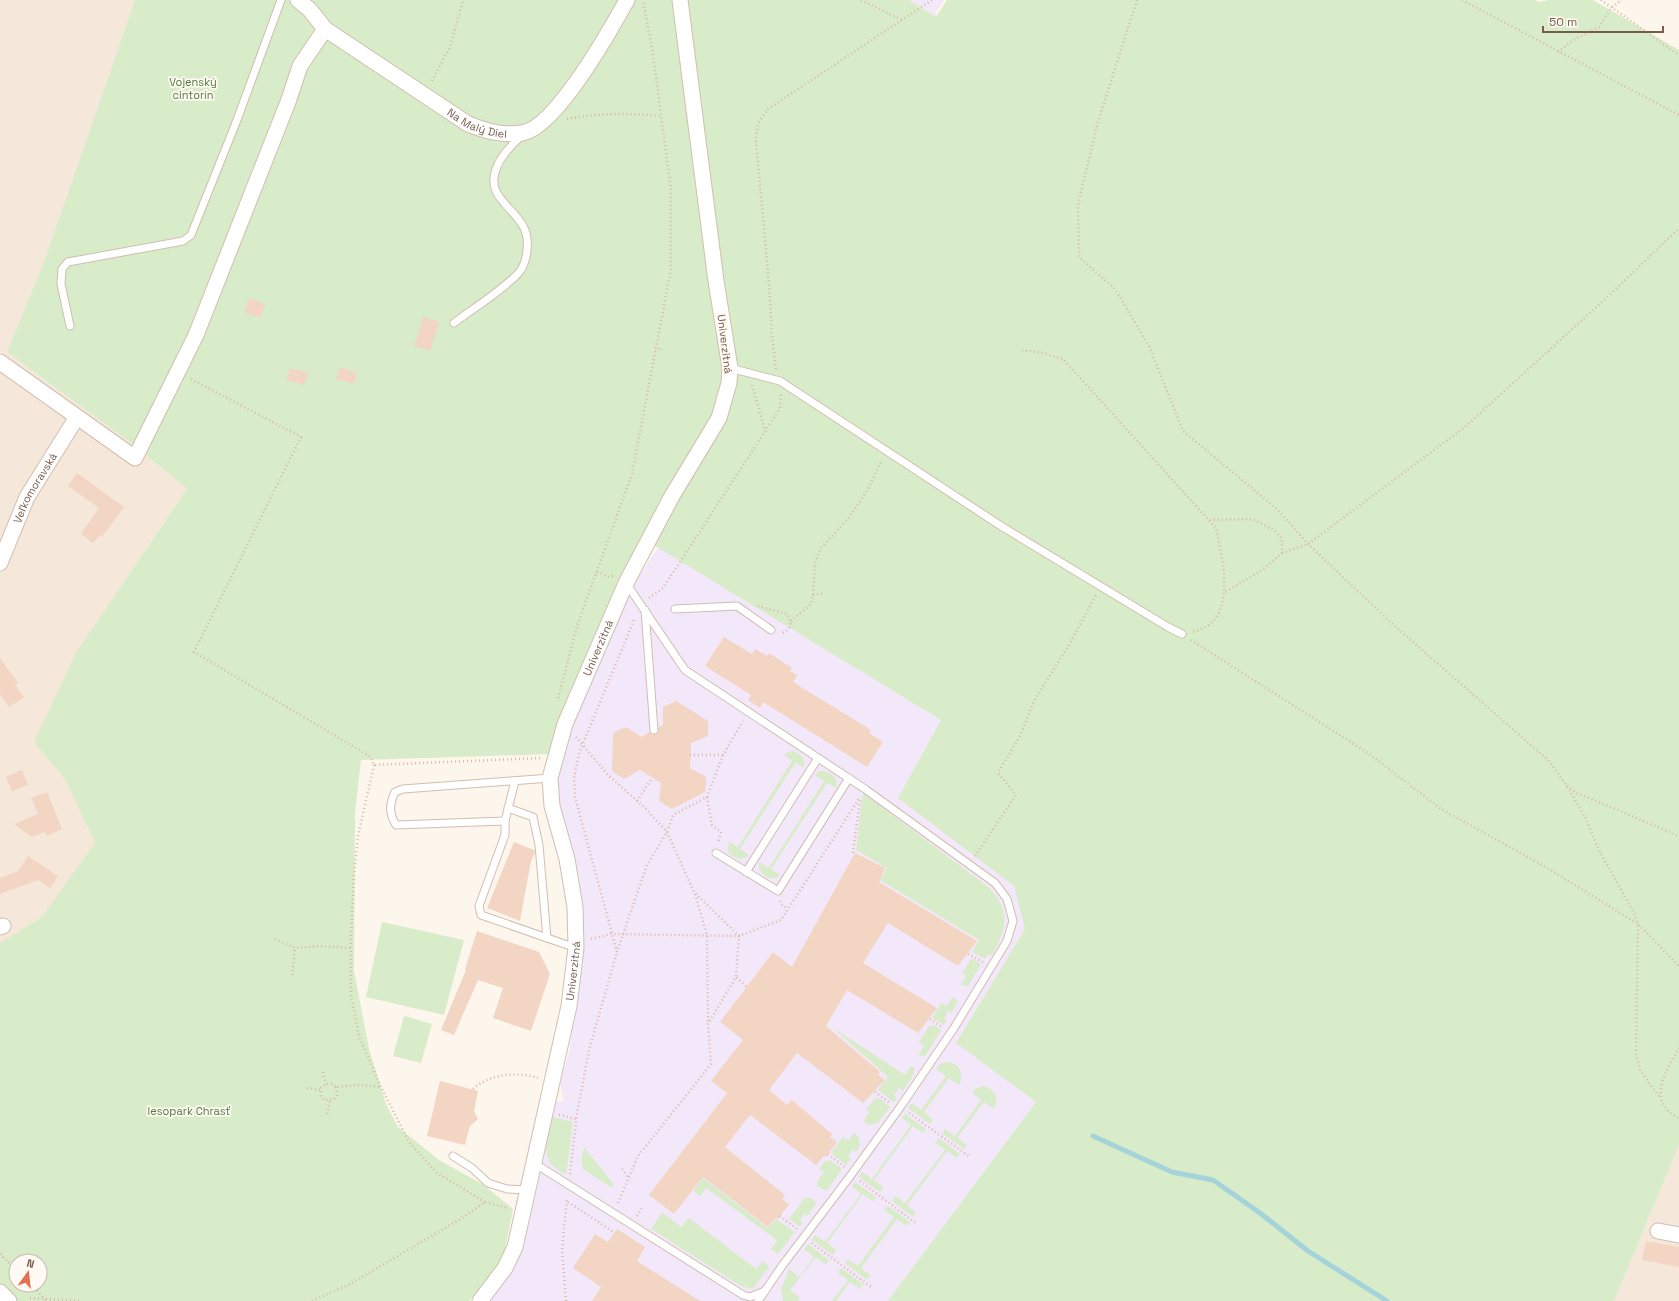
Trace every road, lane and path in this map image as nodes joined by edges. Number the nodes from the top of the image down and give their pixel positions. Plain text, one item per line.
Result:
1 (281, 0) edge
2 (298, 0) edge
3 (463, 0) edge
4 (627, 0) edge
5 (643, 0) edge
6 (680, 0) edge
7 (861, 0) edge
8 (932, 0) edge
9 (1137, 0) edge
10 (1462, 0) edge
11 (1601, 0) edge
12 (1622, 0) edge
13 (1612, 7) junction
14 (902, 20) junction
15 (325, 29) junction
16 (1558, 52) junction
17 (1679, 55) edge
18 (425, 94) junction
19 (1679, 115) edge
20 (661, 116) junction
21 (541, 123) junction
22 (523, 133) junction
23 (1679, 228) edge
24 (454, 323) dead end
25 (70, 326) dead end
26 (655, 348) junction
27 (663, 350) dead end
28 (1022, 350) dead end
29 (0, 362) edge
30 (730, 368) junction
31 (178, 372) junction
32 (748, 373) junction
33 (780, 381) junction
34 (77, 417) junction
35 (766, 430) junction
36 (886, 452) junction
37 (1210, 520) junction
38 (1308, 544) junction
39 (1282, 553) junction
40 (0, 563) edge
41 (626, 583) junction
42 (1100, 585) junction
43 (824, 593) dead end
44 (1224, 593) junction
45 (813, 595) junction
46 (643, 607) junction
47 (675, 609) dead end
48 (791, 621) dead end
49 (771, 630) dead end
50 (1182, 634) junction
51 (557, 703) dead end
52 (566, 724) junction
53 (739, 729) dead end
54 (654, 730) dead end
55 (582, 743) junction
56 (690, 755) dead end
57 (723, 755) junction
58 (555, 756) junction
59 (818, 758) junction
60 (374, 765) junction
61 (550, 778) junction
62 (652, 778) dead end
63 (849, 778) junction
64 (514, 781) junction
65 (1566, 786) junction
66 (865, 789) junction
67 (860, 796) junction
68 (707, 797) junction
69 (636, 801) junction
70 (508, 808) junction
71 (505, 821) junction
72 (667, 832) junction
73 (1679, 836) edge
74 (716, 853) joint
75 (853, 853) dead end
76 (969, 864) junction
77 (746, 872) junction
78 (694, 892) junction
79 (1638, 924) junction
80 (611, 934) junction
81 (623, 935) junction
82 (707, 936) junction
83 (739, 936) junction
84 (547, 938) junction
85 (275, 939) dead end
86 (577, 946) junction
87 (295, 948) junction
88 (351, 948) junction
89 (617, 952) junction
90 (968, 954) dead end
91 (985, 963) dead end
92 (1679, 966) edge
93 (292, 975) dead end
94 (736, 977) junction
95 (747, 987) dead end
96 (930, 1019) dead end
97 (708, 1024) junction
98 (944, 1028) dead end
99 (1679, 1048) edge
100 (324, 1072) dead end
101 (552, 1083) junction
102 (326, 1084) junction
103 (336, 1087) junction
104 (381, 1087) junction
105 (307, 1088) dead end
106 (473, 1089) dead end
107 (320, 1090) junction
108 (875, 1092) dead end
109 (1660, 1098) junction
110 (330, 1101) junction
111 (897, 1106) junction
112 (327, 1114) dead end
113 (1679, 1118) edge
114 (828, 1154) dead end
115 (453, 1156) dead end
116 (968, 1156) dead end
117 (533, 1162) junction
118 (622, 1169) dead end
119 (852, 1175) junction
120 (628, 1177) junction
121 (569, 1185) junction
122 (527, 1190) junction
123 (486, 1202) junction
124 (568, 1202) junction
125 (523, 1210) junction
126 (614, 1214) junction
127 (780, 1216) dead end
128 (917, 1224) dead end
129 (1658, 1231) dead end
130 (615, 1232) dead end
131 (1679, 1235) edge
132 (804, 1237) junction
133 (0, 1254) edge
134 (8, 1262) edge
135 (871, 1287) dead end
136 (766, 1291) junction
137 (0, 1292) edge
138 (39, 1293) edge
139 (30, 1298) dead end
140 (44, 1298) junction
141 (9, 1301) edge
142 (47, 1301) edge
143 (82, 1301) edge
144 (312, 1301) edge
145 (480, 1301) edge
146 (566, 1301) edge
147 (758, 1301) edge

1 - 25 lane
2 - 15 street, Na Malý Diel
3 - 18 path
4 - 21 street, Na Malý Diel
5 - 20 path
6 - 30 street, Univerzitná
7 - 14 path
8 - 14 path
9 - 38 path
10 - 16 path
11 - 13 path
12 - 13 path
13 - 16 path
13 - 17 path
14 - 33 path
15 - 18 street, Na Malý Diel
15 - 31 street
16 - 19 path
18 - 22 street, Na Malý Diel
20 - 21 path
20 - 26 path
21 - 22 street, Na Malý Diel
22 - 24 lane
23 - 38 path
26 - 27 path
26 - 51 path
28 - 37 path
29 - 34 street
30 - 32 lane
30 - 41 street, Univerzitná
31 - 34 street
31 - 60 path
32 - 33 lane
32 - 35 path
33 - 35 path
33 - 36 lane
34 - 40 street, Veľkomoravská
35 - 46 path
36 - 42 lane
36 - 45 path
37 - 39 path
37 - 44 path
38 - 39 path
38 - 65 path
39 - 44 path
41 - 46 lane
41 - 52 street, Univerzitná
42 - 50 lane
42 - 76 path
43 - 45 path
44 - 50 path
45 - 48 path
46 - 54 lane
46 - 55 path
46 - 59 lane
47 - 49 lane
50 - 79 path
52 - 55 path
52 - 58 street, Univerzitná
53 - 57 path
55 - 69 path
55 - 80 path
56 - 57 path
57 - 68 path
58 - 60 path
58 - 61 street, Univerzitná
59 - 63 lane
59 - 77 lane
60 - 88 path
61 - 64 lane
61 - 86 street, Univerzitná
62 - 69 path
63 - 66 lane
63 - 77 lane
64 - 70 lane
64 - 71 lane
65 - 73 path
65 - 79 path
66 - 67 path
66 - 76 lane
67 - 75 path
67 - 83 path
68 - 72 path
68 - 74 path
69 - 72 path
70 - 71 lane
70 - 84 lane
71 - 84 lane
72 - 78 path
72 - 81 path
74 - 77 lane
76 - 111 lane
78 - 82 path
78 - 83 path
79 - 92 path
79 - 109 path
80 - 81 path
80 - 86 path
80 - 89 path
81 - 82 path
81 - 89 path
82 - 83 path
82 - 97 path
83 - 94 path
84 - 86 lane
85 - 87 path
86 - 101 street, Univerzitná
87 - 88 path
87 - 93 path
88 - 104 path
89 - 121 path
90 - 91 path
94 - 95 path
94 - 97 path
96 - 98 path
97 - 120 path
99 - 109 path
100 - 102 path
101 - 106 path
101 - 117 street, Univerzitná
102 - 103 path
102 - 107 path
103 - 104 path
103 - 110 path
104 - 123 path
105 - 107 path
107 - 110 path
108 - 111 path
109 - 113 path
110 - 112 path
111 - 116 path
111 - 119 lane
114 - 119 path
115 - 122 lane
117 - 121 lane
117 - 122 street, Univerzitná
118 - 120 path
119 - 128 path
119 - 132 lane
120 - 126 path
121 - 124 path
121 - 126 lane
122 - 125 street, Univerzitná
123 - 125 path
123 - 144 path
124 - 130 path
124 - 146 path
125 - 145 street, Univerzitná
126 - 136 lane
127 - 132 path
129 - 131 street
132 - 135 path
132 - 136 lane
133 - 134 path
136 - 147 lane
137 - 141 street
138 - 140 path
139 - 140 path
140 - 142 path
140 - 143 path

